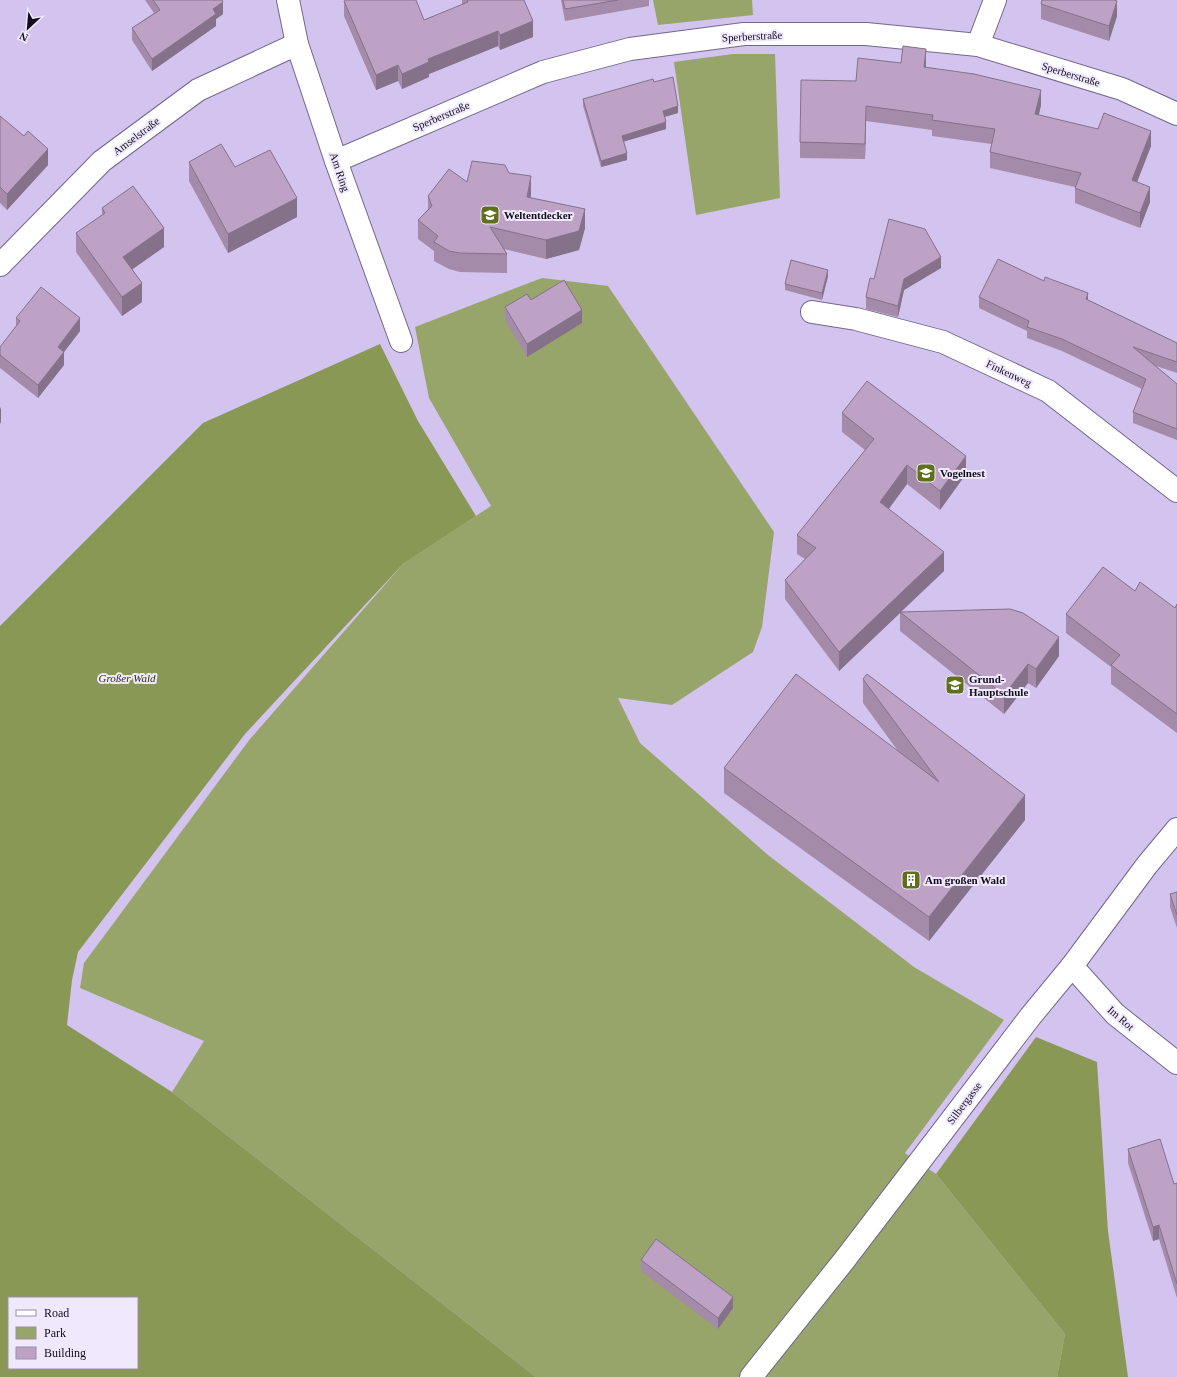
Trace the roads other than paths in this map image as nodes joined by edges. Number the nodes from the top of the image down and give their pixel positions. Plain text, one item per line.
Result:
1 (288, 0) edge
2 (995, 0) edge
3 (297, 44) junction
4 (978, 46) junction
5 (1177, 114) edge
6 (336, 161) junction
7 (0, 265) edge
8 (812, 312) dead end
9 (401, 341) dead end
10 (1177, 491) edge
11 (1177, 829) edge
12 (1072, 966) junction
13 (1177, 1063) edge
14 (751, 1377) edge

1 - 3 street, Am Ring
2 - 4 street
3 - 6 street, Am Ring
3 - 7 street, Amselstraße
4 - 5 street, Sperberstraße
4 - 6 street, Sperberstraße
6 - 9 street, Am Ring
8 - 10 street, Finkenweg
11 - 12 street, Silbergasse
12 - 13 street, Im Rot
12 - 14 street, Silbergasse

